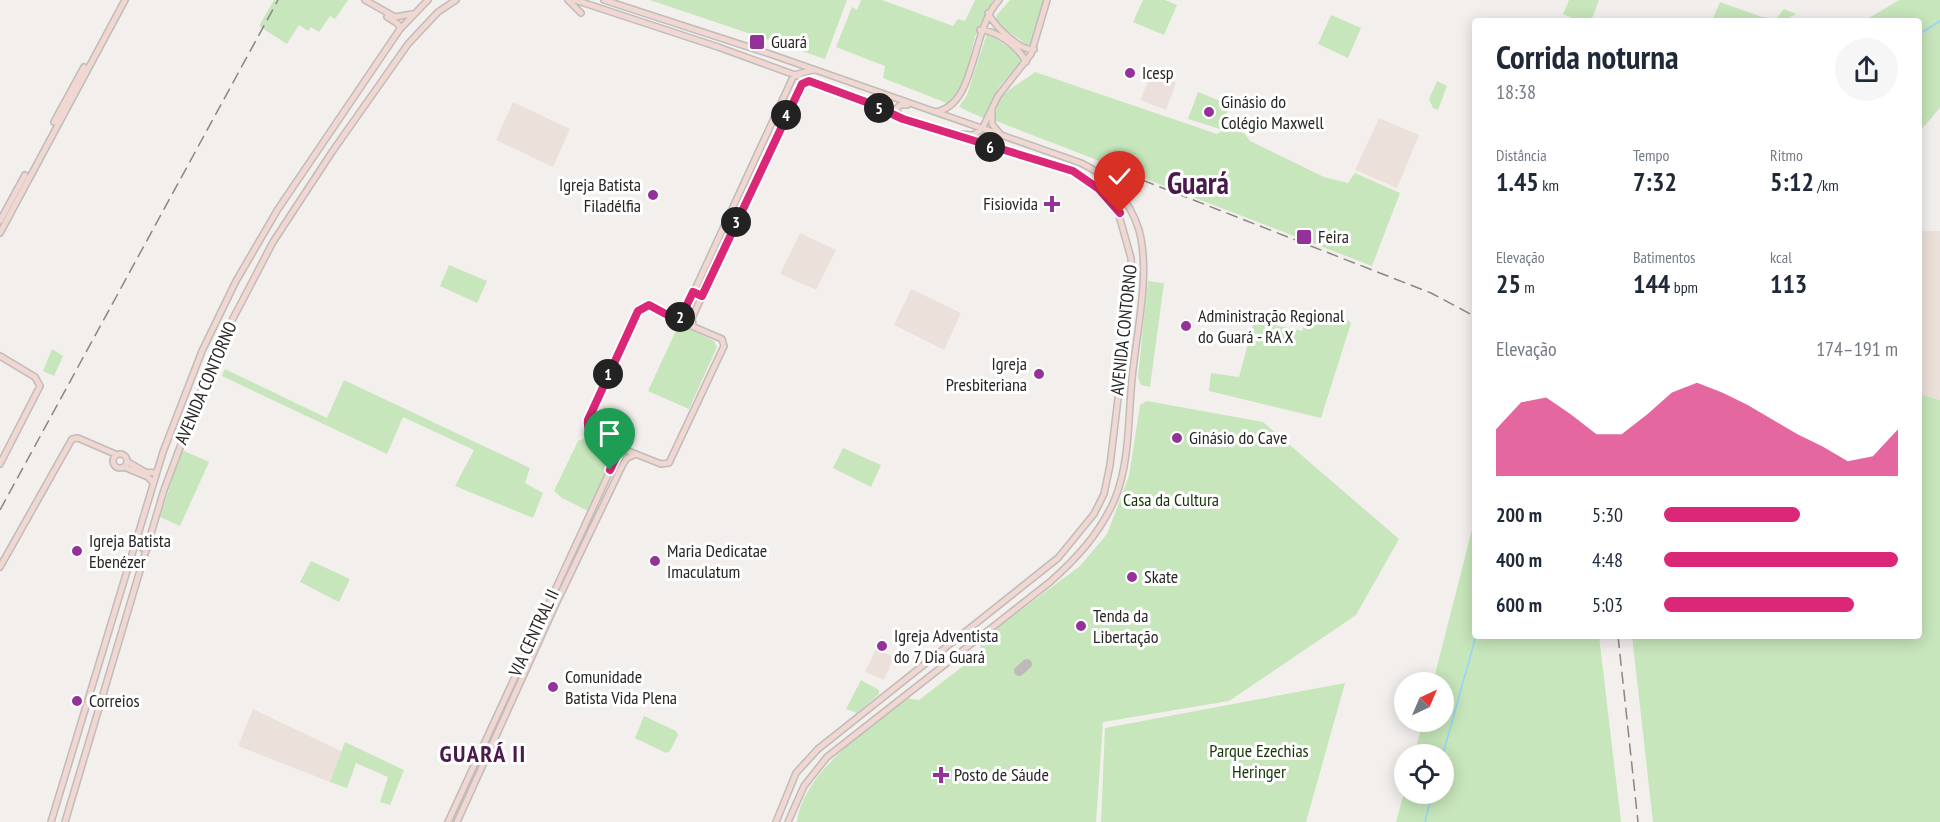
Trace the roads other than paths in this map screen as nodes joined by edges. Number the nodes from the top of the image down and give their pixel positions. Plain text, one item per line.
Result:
1 (123, 0) edge
2 (362, 0) edge
3 (428, 0) edge
4 (456, 0) edge
5 (568, 0) edge
6 (575, 0) edge
7 (604, 0) edge
8 (999, 0) edge
9 (1047, 0) edge
10 (416, 11) junction
11 (581, 13) dead end
12 (988, 13) junction
13 (668, 21) junction
14 (400, 29) junction
15 (666, 30) junction
16 (980, 30) junction
17 (708, 33) junction
18 (719, 37) junction
19 (704, 42) junction
20 (718, 47) junction
21 (1034, 48) junction
22 (1026, 62) junction
23 (815, 70) junction
24 (794, 75) junction
25 (809, 81) junction
26 (993, 104) junction
27 (911, 105) junction
28 (780, 106) junction
29 (788, 110) junction
30 (933, 112) junction
31 (903, 119) junction
32 (930, 128) junction
33 (982, 129) junction
34 (1001, 136) junction
35 (323, 141) junction
36 (332, 152) junction
37 (757, 155) junction
38 (766, 159) junction
39 (1098, 172) junction
40 (1089, 181) junction
41 (1130, 210) junction
42 (1118, 212) junction
43 (0, 221) edge
44 (270, 222) junction
45 (0, 233) edge
46 (273, 242) junction
47 (1132, 282) junction
48 (1142, 285) junction
49 (693, 292) junction
50 (702, 296) junction
51 (675, 319) junction
52 (693, 327) junction
53 (0, 356) edge
54 (178, 410) junction
55 (189, 419) junction
56 (614, 444) junction
57 (102, 450) junction
58 (115, 454) junction
59 (636, 454) junction
60 (112, 461) junction
61 (128, 462) junction
62 (0, 464) edge
63 (124, 467) junction
64 (156, 473) junction
65 (153, 483) junction
66 (1104, 494) junction
67 (1114, 500) junction
68 (1098, 507) junction
69 (1108, 513) junction
70 (135, 541) junction
71 (149, 547) junction
72 (0, 567) edge
73 (1043, 572) junction
74 (1050, 582) junction
75 (543, 623) junction
76 (923, 665) junction
77 (931, 675) junction
78 (94, 681) junction
79 (105, 687) junction
80 (89, 695) junction
81 (100, 701) junction
82 (862, 714) junction
83 (868, 723) junction
84 (806, 762) junction
85 (471, 769) junction
86 (815, 769) junction
87 (479, 772) junction
88 (783, 801) junction
89 (793, 807) junction
90 (53, 813) junction
91 (66, 819) edge
92 (51, 822) edge
93 (448, 822) edge
94 (458, 822) edge
95 (776, 822) edge
96 (788, 822) edge

1 - 43 main road
1 - 45 main road
2 - 10 main road
2 - 14 main road
3 - 10 main road, AVENIDA CONTORNO
4 - 36 main road, AVENIDA CONTORNO
5 - 11 main road
6 - 15 main road, AVENIDA CONTORNO
7 - 13 main road, AVENIDA CONTORNO
8 - 12 main road
9 - 21 main road
10 - 14 main road, AVENIDA CONTORNO
12 - 16 main road
12 - 21 main road
13 - 15 main road
13 - 17 main road, AVENIDA CONTORNO
14 - 35 main road, AVENIDA CONTORNO
15 - 19 main road, AVENIDA CONTORNO
16 - 22 main road
16 - 30 main road
17 - 18 main road, AVENIDA CONTORNO
17 - 19 main road
18 - 20 main road
18 - 23 main road, AVENIDA CONTORNO
19 - 20 main road, AVENIDA CONTORNO
20 - 24 main road, AVENIDA CONTORNO
21 - 22 main road
22 - 26 main road
23 - 24 main road
23 - 27 main road, AVENIDA CONTORNO
24 - 25 main road, AVENIDA CONTORNO
24 - 28 main road
25 - 29 main road
25 - 31 main road, AVENIDA CONTORNO
26 - 33 main road
26 - 34 main road
27 - 30 main road, AVENIDA CONTORNO
27 - 31 main road
28 - 29 main road
28 - 37 main road
29 - 38 main road
30 - 33 main road, AVENIDA CONTORNO
31 - 32 main road, AVENIDA CONTORNO
32 - 33 main road
32 - 40 main road, AVENIDA CONTORNO
33 - 34 main road, AVENIDA CONTORNO
34 - 39 main road, AVENIDA CONTORNO
35 - 36 main road
35 - 44 main road, AVENIDA CONTORNO
36 - 46 main road, AVENIDA CONTORNO
37 - 38 main road
37 - 49 main road
38 - 50 main road
39 - 40 main road
39 - 41 main road, AVENIDA CONTORNO
40 - 42 main road, AVENIDA CONTORNO
41 - 42 main road
41 - 48 main road, AVENIDA CONTORNO
42 - 47 main road, AVENIDA CONTORNO
44 - 46 main road
44 - 54 main road, AVENIDA CONTORNO
46 - 55 main road, AVENIDA CONTORNO
47 - 48 main road
47 - 66 main road, AVENIDA CONTORNO
48 - 67 main road, AVENIDA CONTORNO
49 - 50 main road
49 - 51 main road
50 - 52 main road
51 - 52 main road
51 - 56 main road
52 - 59 main road
53 - 62 main road
54 - 55 main road
54 - 64 main road, AVENIDA CONTORNO
55 - 71 main road, AVENIDA CONTORNO
56 - 59 main road
56 - 75 main road, VIA CENTRAL II
57 - 58 main road
57 - 60 main road
57 - 72 main road
58 - 60 main road
58 - 61 main road
59 - 75 main road, VIA CENTRAL II
60 - 63 main road
61 - 63 main road
61 - 64 main road
63 - 65 main road
64 - 65 main road, AVENIDA CONTORNO
65 - 70 main road, AVENIDA CONTORNO
66 - 67 main road
66 - 68 main road, AVENIDA CONTORNO
67 - 69 main road, AVENIDA CONTORNO
68 - 69 main road
68 - 73 main road, AVENIDA CONTORNO
69 - 74 main road, AVENIDA CONTORNO
70 - 71 main road
70 - 78 main road, AVENIDA CONTORNO
71 - 79 main road, AVENIDA CONTORNO
73 - 74 main road
73 - 76 main road, AVENIDA CONTORNO
74 - 77 main road, AVENIDA CONTORNO
75 - 85 main road, VIA CENTRAL II
75 - 87 main road, VIA CENTRAL II
76 - 77 main road
76 - 82 main road, AVENIDA CONTORNO
77 - 83 main road, AVENIDA CONTORNO
78 - 79 main road
78 - 80 main road, AVENIDA CONTORNO
79 - 81 main road, AVENIDA CONTORNO
80 - 81 main road
80 - 90 main road, AVENIDA CONTORNO
81 - 91 main road, AVENIDA CONTORNO
82 - 83 main road
82 - 84 main road, AVENIDA CONTORNO
83 - 86 main road, AVENIDA CONTORNO
84 - 86 main road
84 - 88 main road, AVENIDA CONTORNO
85 - 87 main road
85 - 93 main road, VIA CENTRAL II
86 - 89 main road, AVENIDA CONTORNO
87 - 94 main road, VIA CENTRAL II
88 - 89 main road
88 - 95 main road, AVENIDA CONTORNO
89 - 96 main road, AVENIDA CONTORNO
90 - 91 main road
90 - 92 main road, AVENIDA CONTORNO

